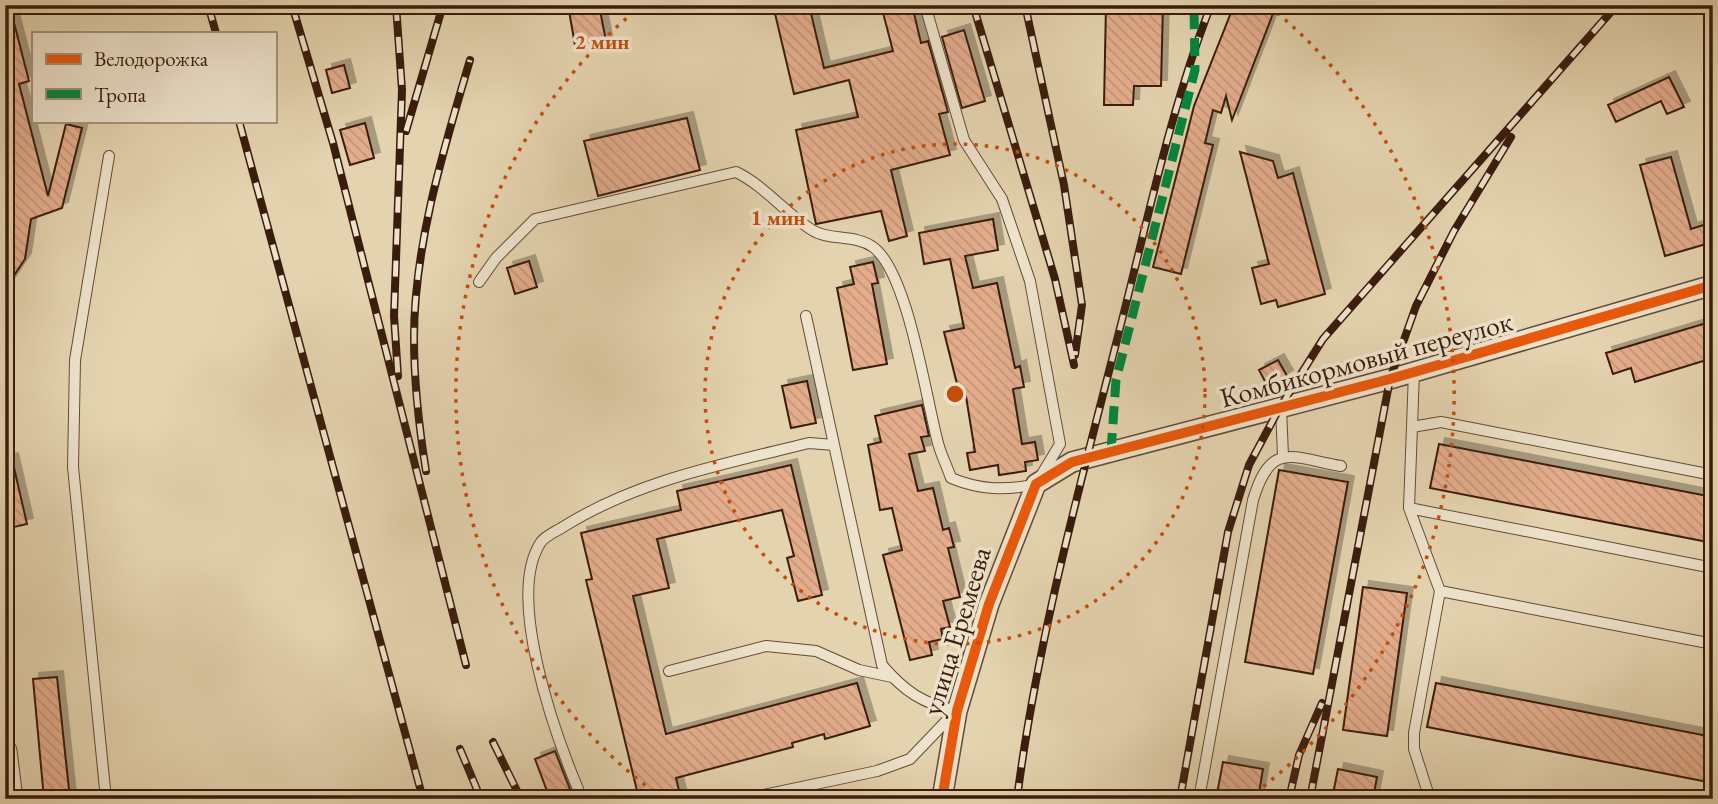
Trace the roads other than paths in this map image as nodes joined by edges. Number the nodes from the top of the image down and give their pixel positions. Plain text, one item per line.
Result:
1 (925, 5) edge
2 (108, 156) dead end
3 (479, 282) dead end
4 (1713, 285) edge
5 (806, 316) dead end
6 (1414, 372) junction
7 (1281, 408) junction
8 (1412, 427) junction
9 (834, 445) junction
10 (1283, 456) junction
11 (1340, 466) dead end
12 (1713, 475) edge
13 (1036, 484) junction
14 (1409, 508) junction
15 (1713, 568) edge
16 (1440, 591) junction
17 (1713, 644) edge
18 (669, 671) dead end
19 (892, 677) junction
20 (957, 710) junction
21 (5, 751) edge
22 (578, 789) dead end
23 (11, 799) edge
24 (106, 799) edge
25 (745, 799) edge
26 (942, 799) edge
27 (1199, 799) edge
28 (1430, 799) edge

1 - 13 lane
2 - 24 lane
3 - 13 lane
4 - 6 street, Комбикормовый переулок
5 - 9 lane
6 - 7 street, Комбикормовый переулок
6 - 8 lane
7 - 10 lane
7 - 13 street, Комбикормовый переулок
8 - 12 lane
8 - 14 lane
9 - 19 lane
9 - 22 lane
10 - 11 lane
10 - 27 lane
13 - 20 street, улица Еремеева
14 - 15 lane
14 - 16 lane
16 - 17 lane
16 - 28 lane
18 - 19 lane
19 - 20 lane
20 - 25 lane
20 - 26 street, улица Еремеева
21 - 23 street

